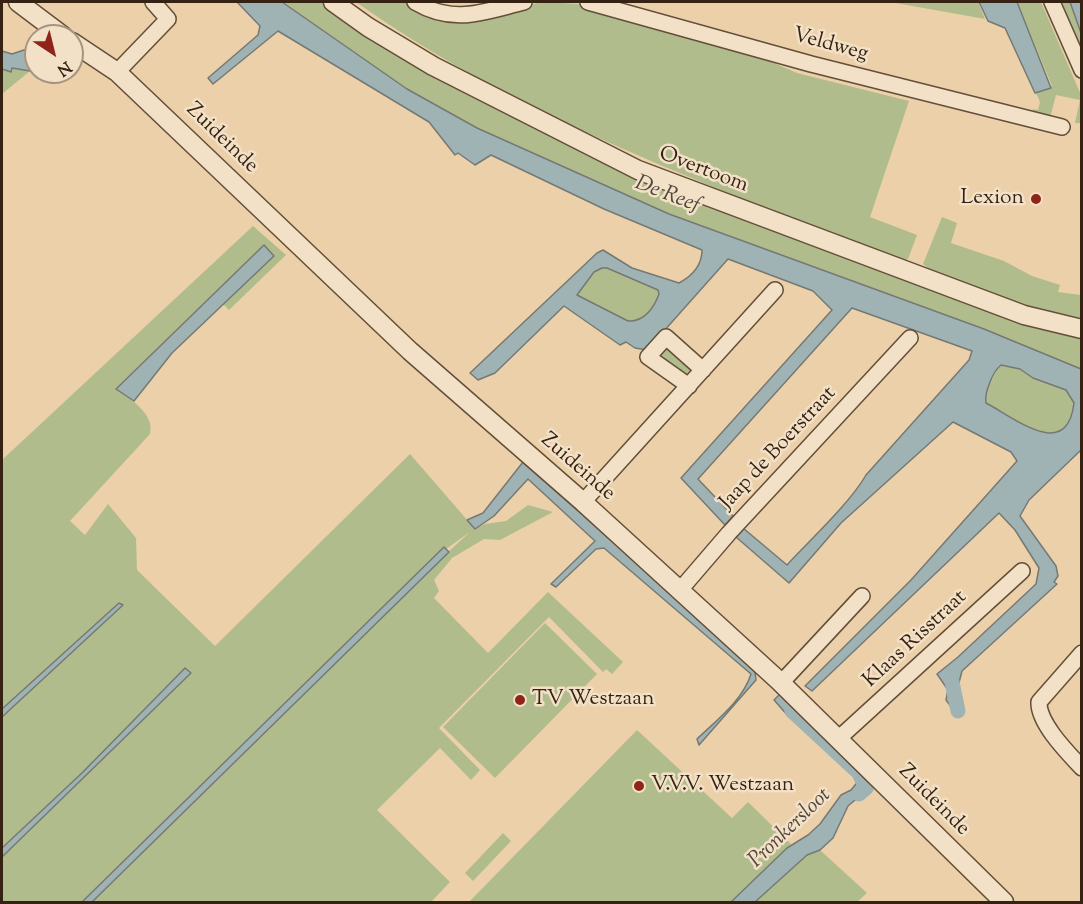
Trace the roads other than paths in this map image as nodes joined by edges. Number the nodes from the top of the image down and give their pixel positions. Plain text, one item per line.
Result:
1 (18, 2) edge
2 (153, 2) edge
3 (333, 2) edge
4 (415, 2) edge
5 (524, 2) edge
6 (588, 2) edge
7 (1052, 2) edge
8 (47, 24) edge
9 (84, 50) edge
10 (1082, 70) edge
11 (117, 72) junction
12 (1062, 127) dead end
13 (775, 290) dead end
14 (1082, 329) edge
15 (910, 338) dead end
16 (703, 370) junction
17 (689, 386) junction
18 (583, 502) junction
19 (1022, 571) dead end
20 (681, 590) junction
21 (861, 596) dead end
22 (1082, 653) edge
23 (781, 682) junction
24 (838, 739) junction
25 (1082, 768) edge
26 (1004, 903) edge

1 - 8 street
2 - 11 street
3 - 14 street, Overtoom
4 - 5 street
6 - 12 street, Veldweg
7 - 10 street
9 - 11 street, Zuideinde
11 - 18 street, Zuideinde
13 - 16 street
15 - 20 street, Jaap de Boerstraat
16 - 17 street
16 - 17 street
17 - 18 street
18 - 20 street, Zuideinde
19 - 24 street, Klaas Risstraat
20 - 23 street, Zuideinde
21 - 23 street
22 - 25 street
23 - 24 street, Zuideinde
24 - 26 street, Zuideinde

